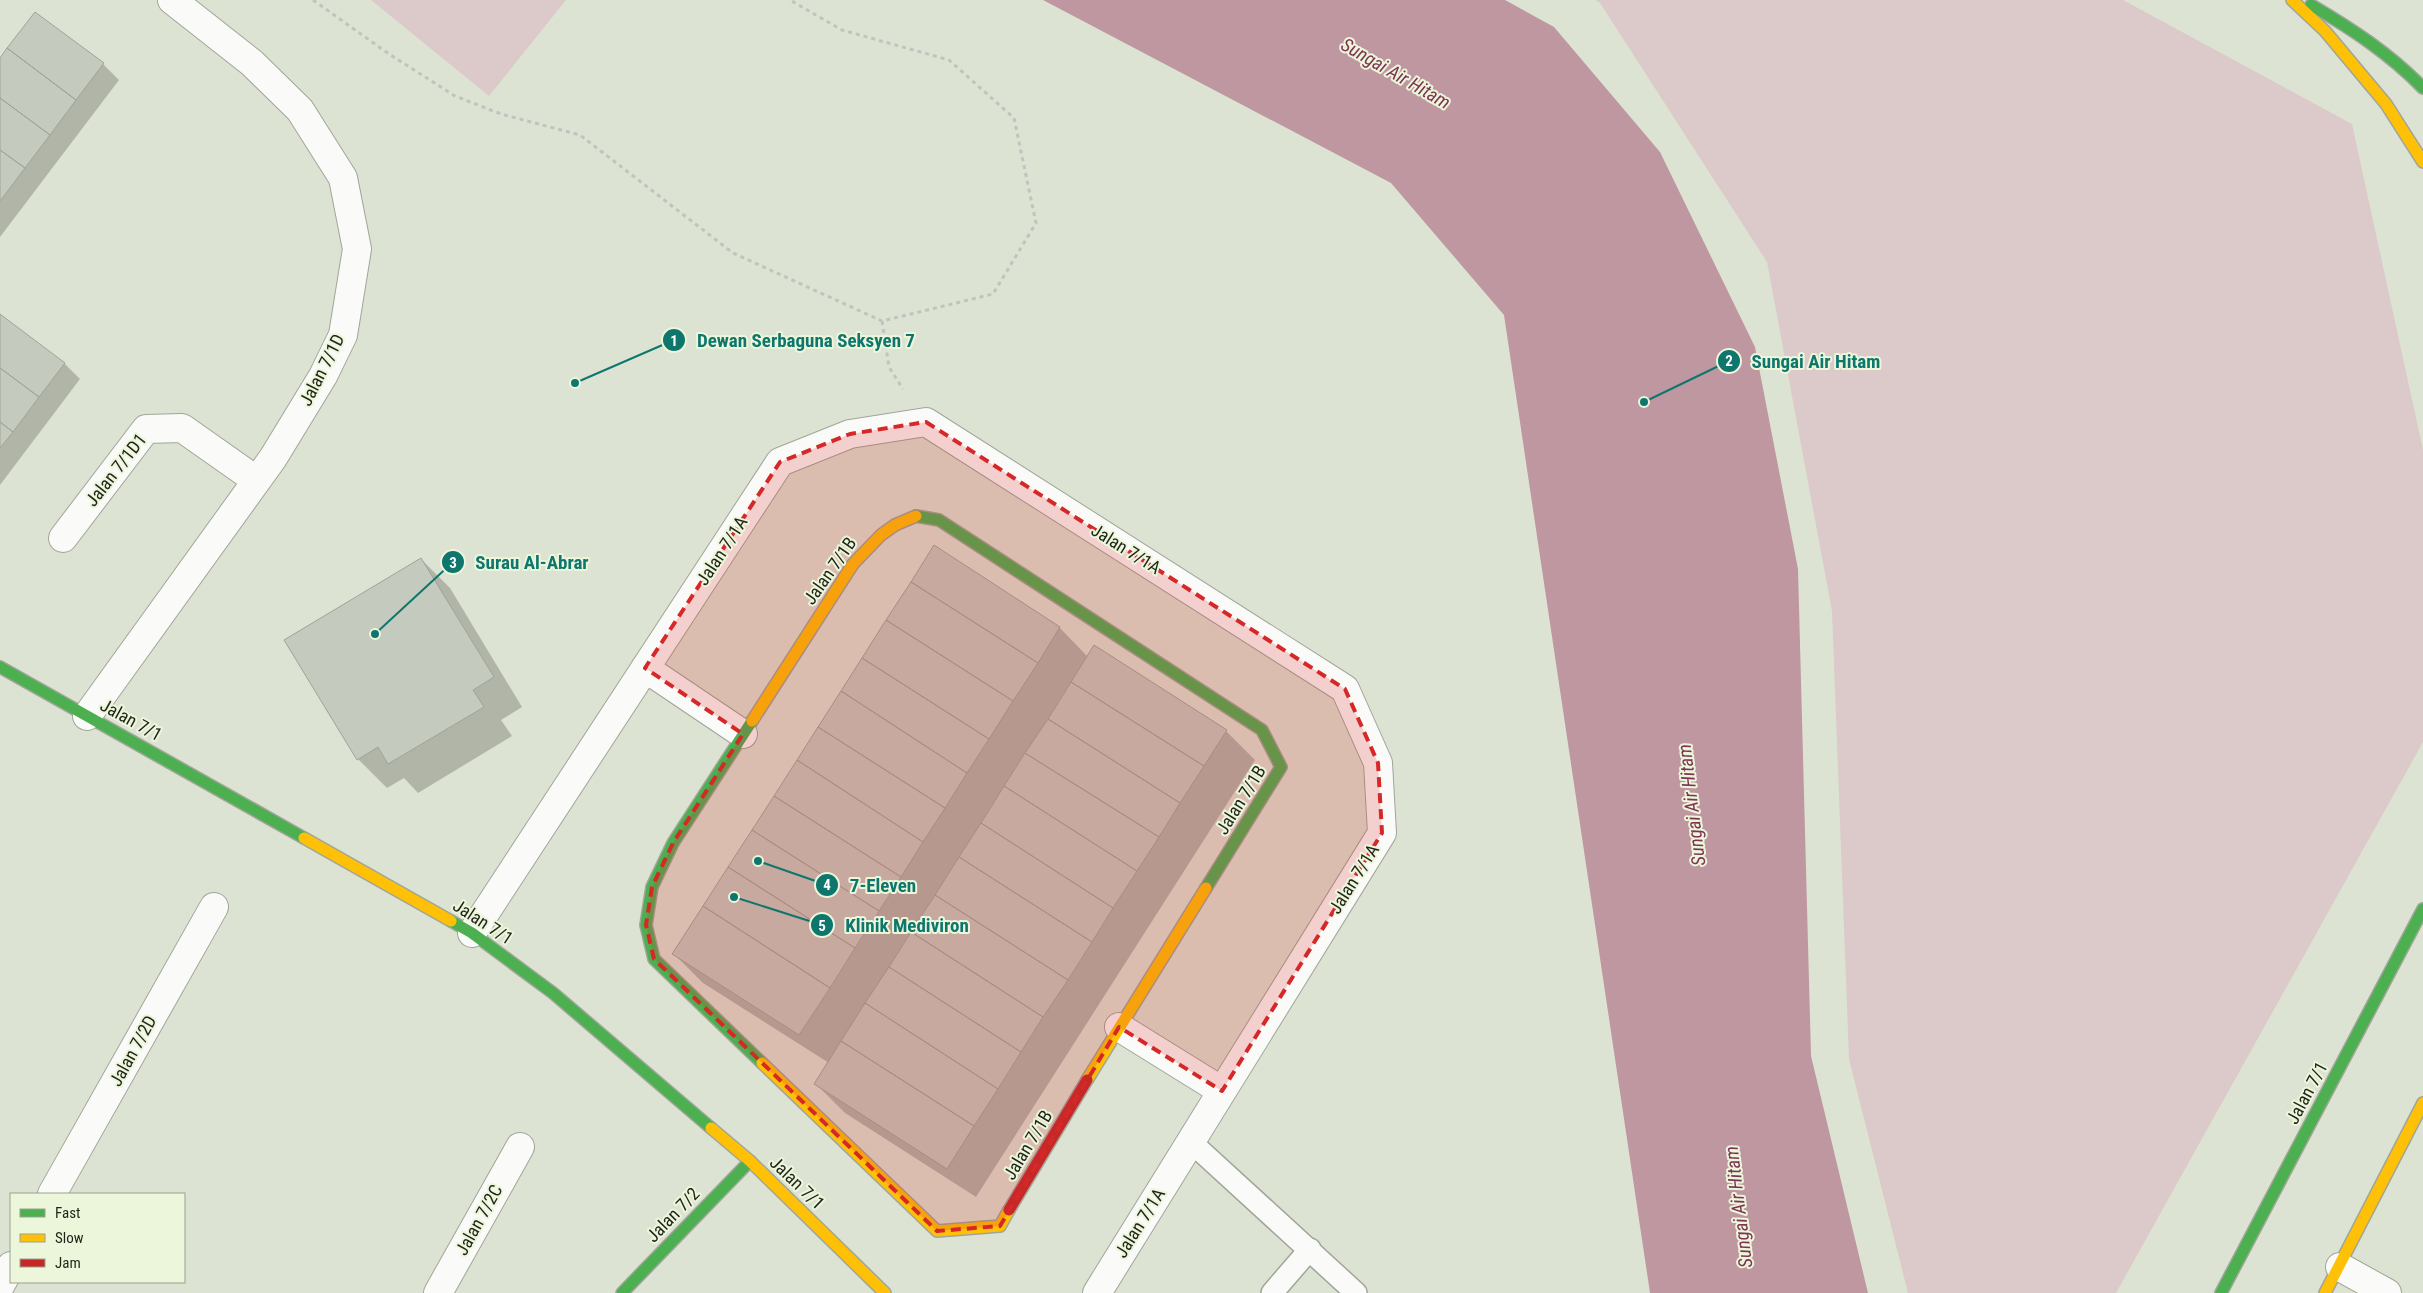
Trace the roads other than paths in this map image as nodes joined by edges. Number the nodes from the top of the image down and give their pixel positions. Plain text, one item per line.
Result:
1 (172, 0) edge
2 (2292, 0) edge
3 (2302, 0) edge
4 (2423, 88) edge
5 (2423, 162) edge
6 (256, 480) junction
7 (64, 538) dead end
8 (0, 667) edge
9 (645, 668) junction
10 (88, 716) junction
11 (743, 734) junction
12 (214, 907) dead end
13 (2423, 909) edge
14 (472, 933) junction
15 (1119, 1027) junction
16 (1222, 1091) junction
17 (2423, 1103) edge
18 (1191, 1142) junction
19 (520, 1148) dead end
20 (750, 1161) junction
21 (53, 1193) edge
22 (1310, 1249) junction
23 (2340, 1267) junction
24 (10, 1268) edge
25 (0, 1286) edge
26 (438, 1293) edge
27 (622, 1293) edge
28 (885, 1293) edge
29 (1097, 1293) edge
30 (1272, 1293) edge
31 (1356, 1293) edge
32 (2221, 1293) edge
33 (2324, 1293) edge
34 (2387, 1293) edge

1 - 6 street, Jalan 7/1D
2 - 5 street
3 - 4 street
6 - 7 street, Jalan 7/1D1
6 - 10 street, Jalan 7/1D
8 - 10 street, Jalan 7/1
9 - 11 street
9 - 14 street, Jalan 7/1A
9 - 16 street, Jalan 7/1A
10 - 14 street, Jalan 7/1
11 - 15 street, Jalan 7/1B
11 - 15 street, Jalan 7/1B
12 - 21 street, Jalan 7/2D
13 - 32 street, Jalan 7/1
14 - 20 street, Jalan 7/1
15 - 16 street
16 - 18 street, Jalan 7/1A
17 - 23 street
18 - 22 lane
18 - 29 street, Jalan 7/1A
19 - 26 street, Jalan 7/2C
20 - 27 street, Jalan 7/2
20 - 28 street, Jalan 7/1
22 - 30 lane
22 - 31 lane
23 - 33 street
23 - 34 street
24 - 25 street

